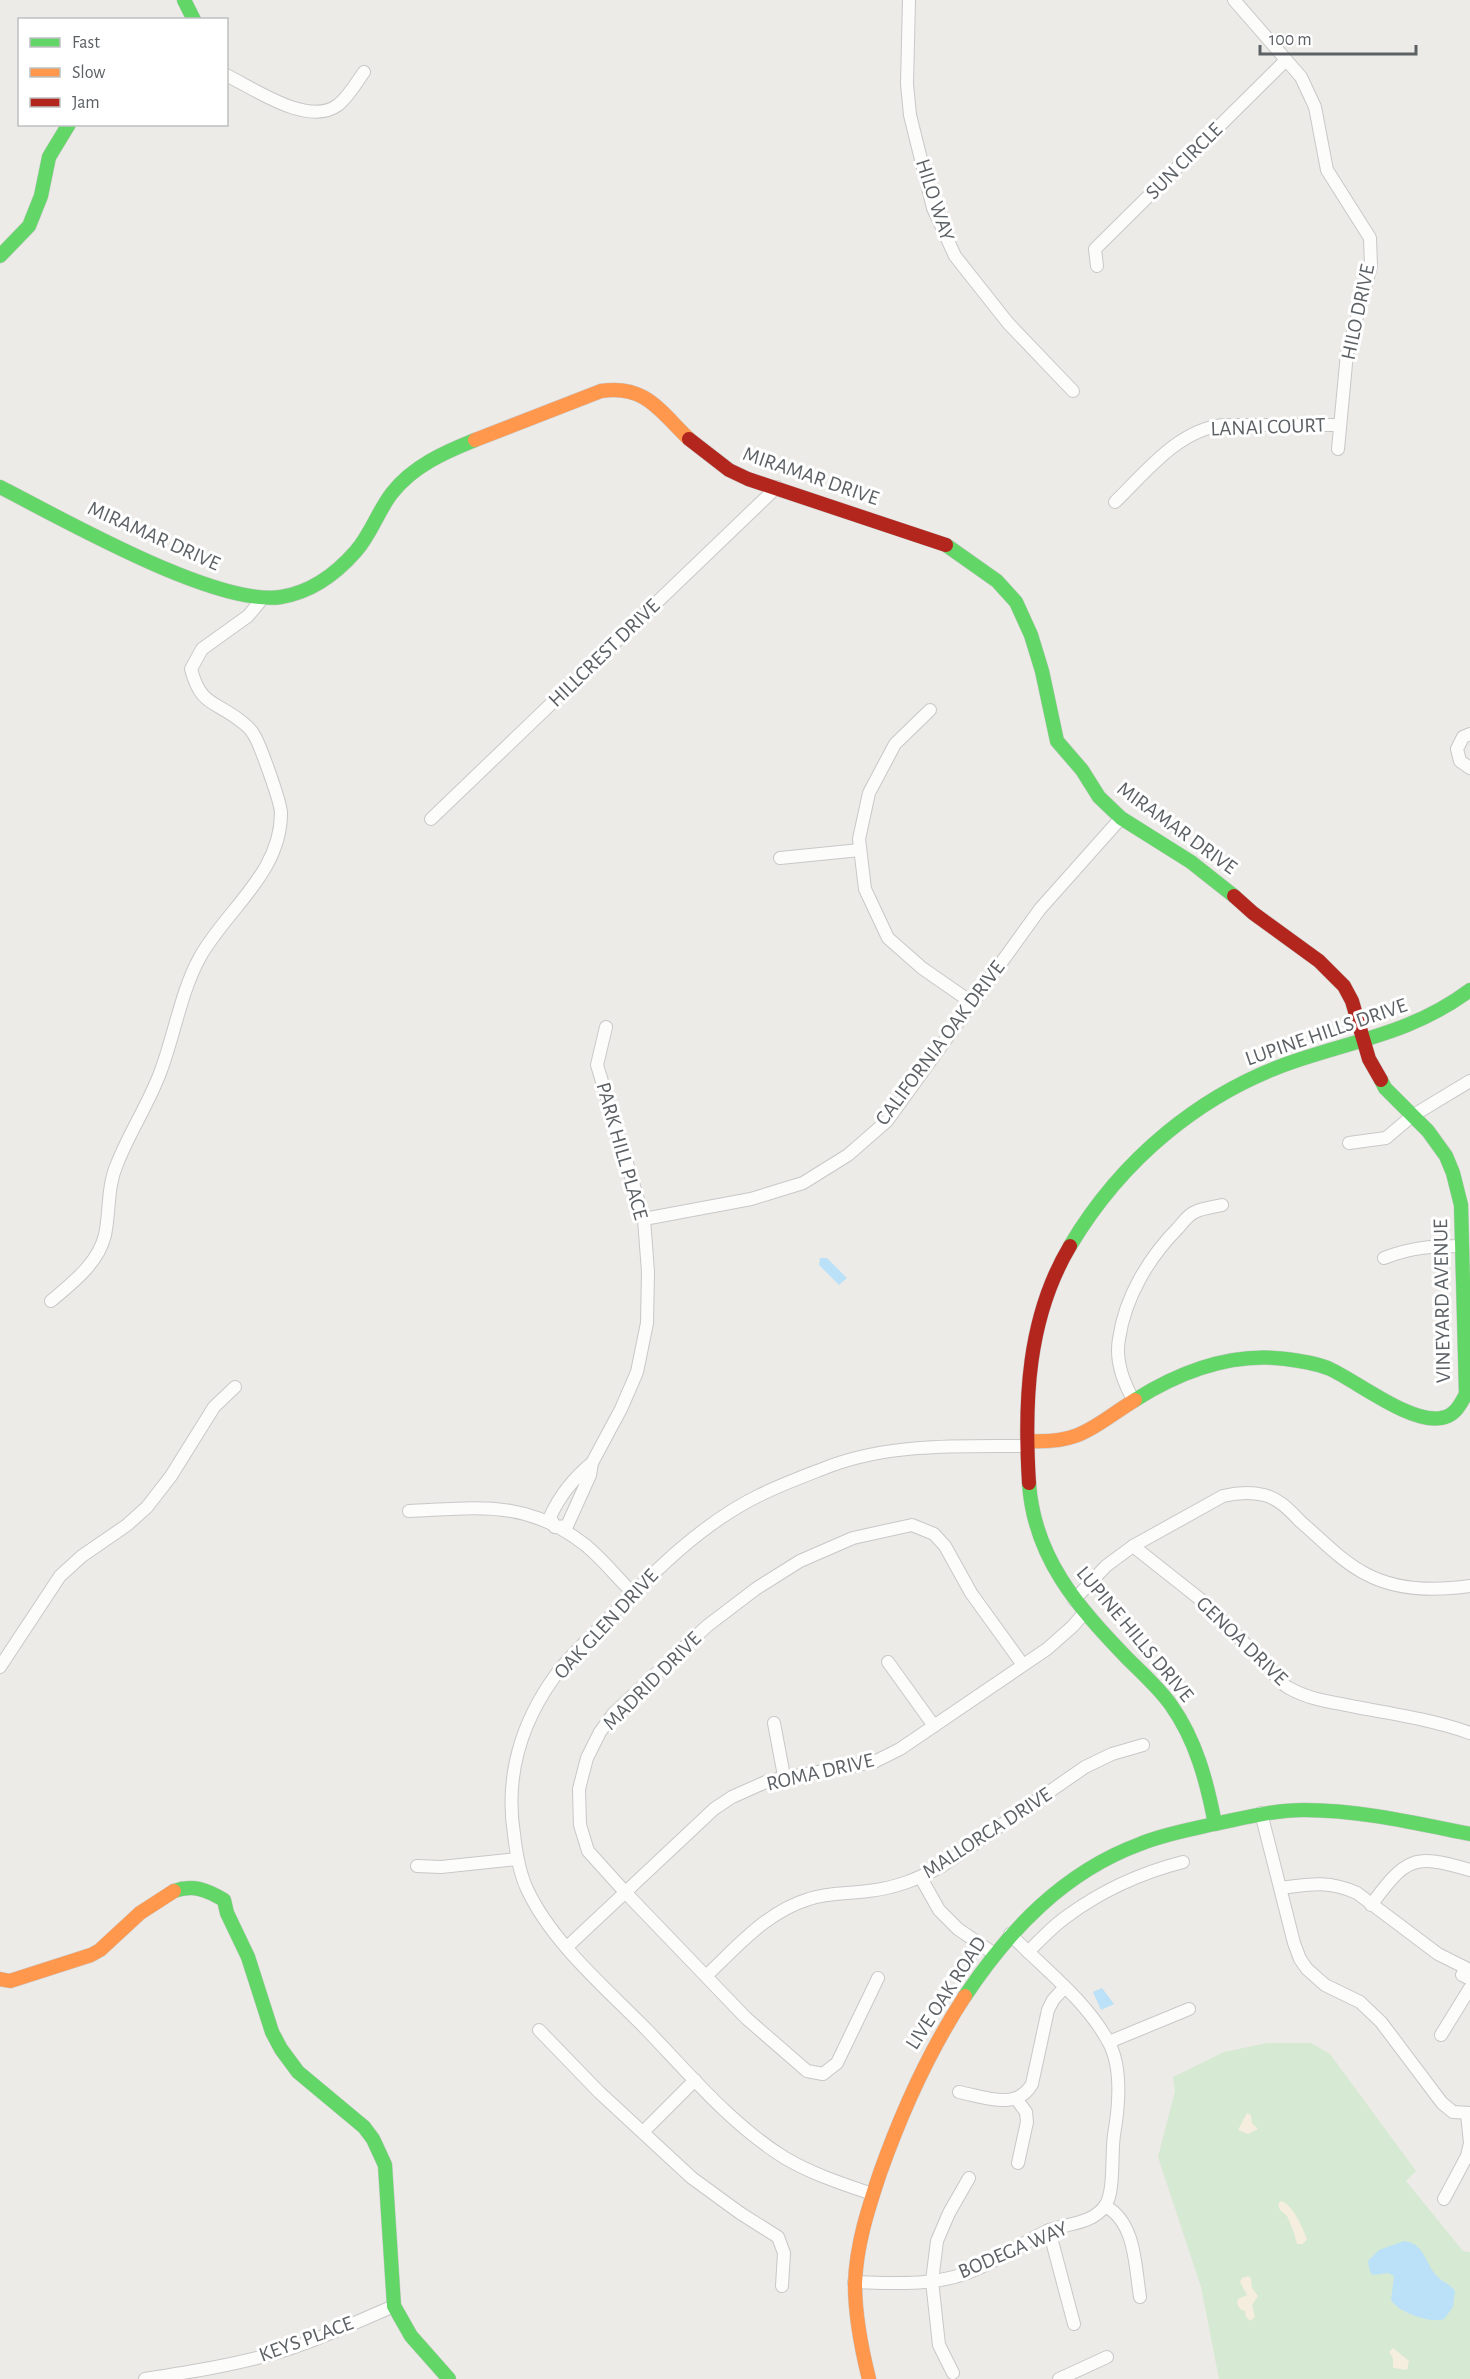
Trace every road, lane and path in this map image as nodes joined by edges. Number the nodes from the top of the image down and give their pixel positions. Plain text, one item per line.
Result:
1 (184, 0) edge
2 (909, 0) edge
3 (1234, 0) edge
4 (193, 18) edge
5 (1286, 60) junction
6 (364, 72) dead end
7 (228, 76) edge
8 (68, 126) edge
9 (0, 256) edge
10 (1097, 266) dead end
11 (1073, 391) dead end
12 (1340, 424) junction
13 (1338, 449) dead end
14 (0, 487) edge
15 (777, 487) junction
16 (1115, 502) dead end
17 (263, 598) junction
18 (930, 710) dead end
19 (1470, 734) edge
20 (1470, 768) edge
21 (1121, 818) junction
22 (431, 819) dead end
23 (860, 850) junction
24 (780, 858) dead end
25 (1470, 990) edge
26 (971, 1002) junction
27 (606, 1027) dead end
28 (1364, 1040) junction
29 (1470, 1081) edge
30 (1412, 1116) junction
31 (1349, 1143) dead end
32 (1222, 1204) dead end
33 (644, 1219) junction
34 (1462, 1246) junction
35 (1384, 1258) dead end
36 (51, 1301) dead end
37 (235, 1388) dead end
38 (1134, 1401) junction
39 (1028, 1444) junction
40 (592, 1462) junction
41 (409, 1511) dead end
42 (553, 1522) junction
43 (1133, 1546) junction
44 (1470, 1586) edge
45 (633, 1593) junction
46 (1074, 1600) junction
47 (1085, 1612) junction
48 (888, 1662) dead end
49 (1023, 1665) junction
50 (0, 1667) edge
51 (774, 1723) dead end
52 (934, 1726) junction
53 (1470, 1733) edge
54 (1143, 1745) dead end
55 (784, 1776) junction
56 (1262, 1813) junction
57 (1215, 1824) junction
58 (1470, 1834) edge
59 (517, 1859) junction
60 (1183, 1862) dead end
61 (417, 1866) dead end
62 (1470, 1870) edge
63 (921, 1878) junction
64 (1281, 1888) junction
65 (625, 1892) junction
66 (1371, 1905) junction
67 (1010, 1934) junction
68 (567, 1947) junction
69 (1028, 1952) junction
70 (993, 1953) junction
71 (706, 1976) junction
72 (878, 1978) dead end
73 (1470, 1979) edge
74 (4, 1983) edge
75 (1064, 1988) junction
76 (1470, 1988) edge
77 (1188, 2009) dead end
78 (539, 2030) dead end
79 (1441, 2035) dead end
80 (1109, 2042) junction
81 (695, 2080) junction
82 (959, 2092) dead end
83 (1017, 2100) junction
84 (1468, 2114) edge
85 (643, 2132) junction
86 (1018, 2163) dead end
87 (969, 2178) dead end
88 (872, 2194) junction
89 (1443, 2199) dead end
90 (1105, 2206) junction
91 (1049, 2230) junction
92 (932, 2281) junction
93 (854, 2282) junction
94 (782, 2286) dead end
95 (1140, 2297) dead end
96 (394, 2306) junction
97 (1074, 2324) dead end
98 (1107, 2357) dead end
99 (953, 2373) dead end
100 (145, 2379) edge
101 (449, 2379) edge
102 (869, 2379) edge
103 (1059, 2379) edge

1 - 4 street
2 - 11 street, HILO WAY
3 - 5 street, HILO DRIVE
5 - 10 street, SUN CIRCLE
5 - 12 street, HILO DRIVE
6 - 7 street
8 - 9 street
12 - 13 street, HILO DRIVE
12 - 16 street, LANAI COURT
14 - 17 street, MIRAMAR DRIVE
15 - 17 street, MIRAMAR DRIVE
15 - 21 street, MIRAMAR DRIVE
15 - 22 street, HILLCREST DRIVE
17 - 36 street
18 - 23 street
19 - 20 street
21 - 26 street, CALIFORNIA OAK DRIVE
21 - 28 street, MIRAMAR DRIVE
23 - 24 street
23 - 26 street
25 - 28 street, LUPINE HILLS DRIVE
26 - 33 street, CALIFORNIA OAK DRIVE
27 - 33 street, PARK HILL PLACE
28 - 30 street, VINEYARD AVENUE
28 - 39 street, LUPINE HILLS DRIVE
29 - 30 street
30 - 31 street
30 - 34 street, VINEYARD AVENUE
32 - 38 street
33 - 40 street, PARK HILL PLACE
34 - 35 street
34 - 38 street, VINEYARD AVENUE
37 - 50 street
38 - 39 street, VINEYARD AVENUE
39 - 45 street, OAK GLEN DRIVE
39 - 46 street, LUPINE HILLS DRIVE
40 - 42 street
40 - 42 street, PARK HILL PLACE
41 - 42 street
42 - 45 street
43 - 44 street
43 - 46 street
43 - 53 street, GENOA DRIVE
45 - 59 street, OAK GLEN DRIVE
46 - 47 street, LUPINE HILLS DRIVE
47 - 49 street, ROMA DRIVE
47 - 57 street, LUPINE HILLS DRIVE
48 - 52 street
49 - 52 street, ROMA DRIVE
49 - 65 street, MADRID DRIVE
51 - 55 street
52 - 55 street, ROMA DRIVE
54 - 63 street, MALLORCA DRIVE
55 - 65 street, ROMA DRIVE
56 - 57 street, LIVE OAK ROAD
56 - 58 street, LIVE OAK ROAD
56 - 64 street
57 - 67 street, LIVE OAK ROAD
59 - 61 street
59 - 68 street, OAK GLEN DRIVE
60 - 69 street
62 - 66 street
63 - 70 street
63 - 71 street, MALLORCA DRIVE
64 - 66 street
64 - 84 street
65 - 68 street, ROMA DRIVE
65 - 71 street, MADRID DRIVE
66 - 73 street
67 - 69 street
67 - 70 street, LIVE OAK ROAD
68 - 81 street, OAK GLEN DRIVE
69 - 75 street
70 - 88 street, LIVE OAK ROAD
71 - 72 street, MADRID DRIVE
74 - 96 street
75 - 80 street
75 - 83 street
76 - 79 street
77 - 80 street
78 - 85 street
80 - 90 street
81 - 85 street
81 - 88 street, OAK GLEN DRIVE
82 - 83 street
83 - 86 street
84 - 89 street
85 - 94 street
87 - 92 street
88 - 93 street, LIVE OAK ROAD
90 - 91 street, BODEGA WAY
90 - 95 street
91 - 92 street, BODEGA WAY
91 - 97 street
92 - 93 street, BODEGA WAY
92 - 99 street
93 - 102 street, LIVE OAK ROAD
96 - 100 street, KEYS PLACE
96 - 101 street
98 - 103 street

